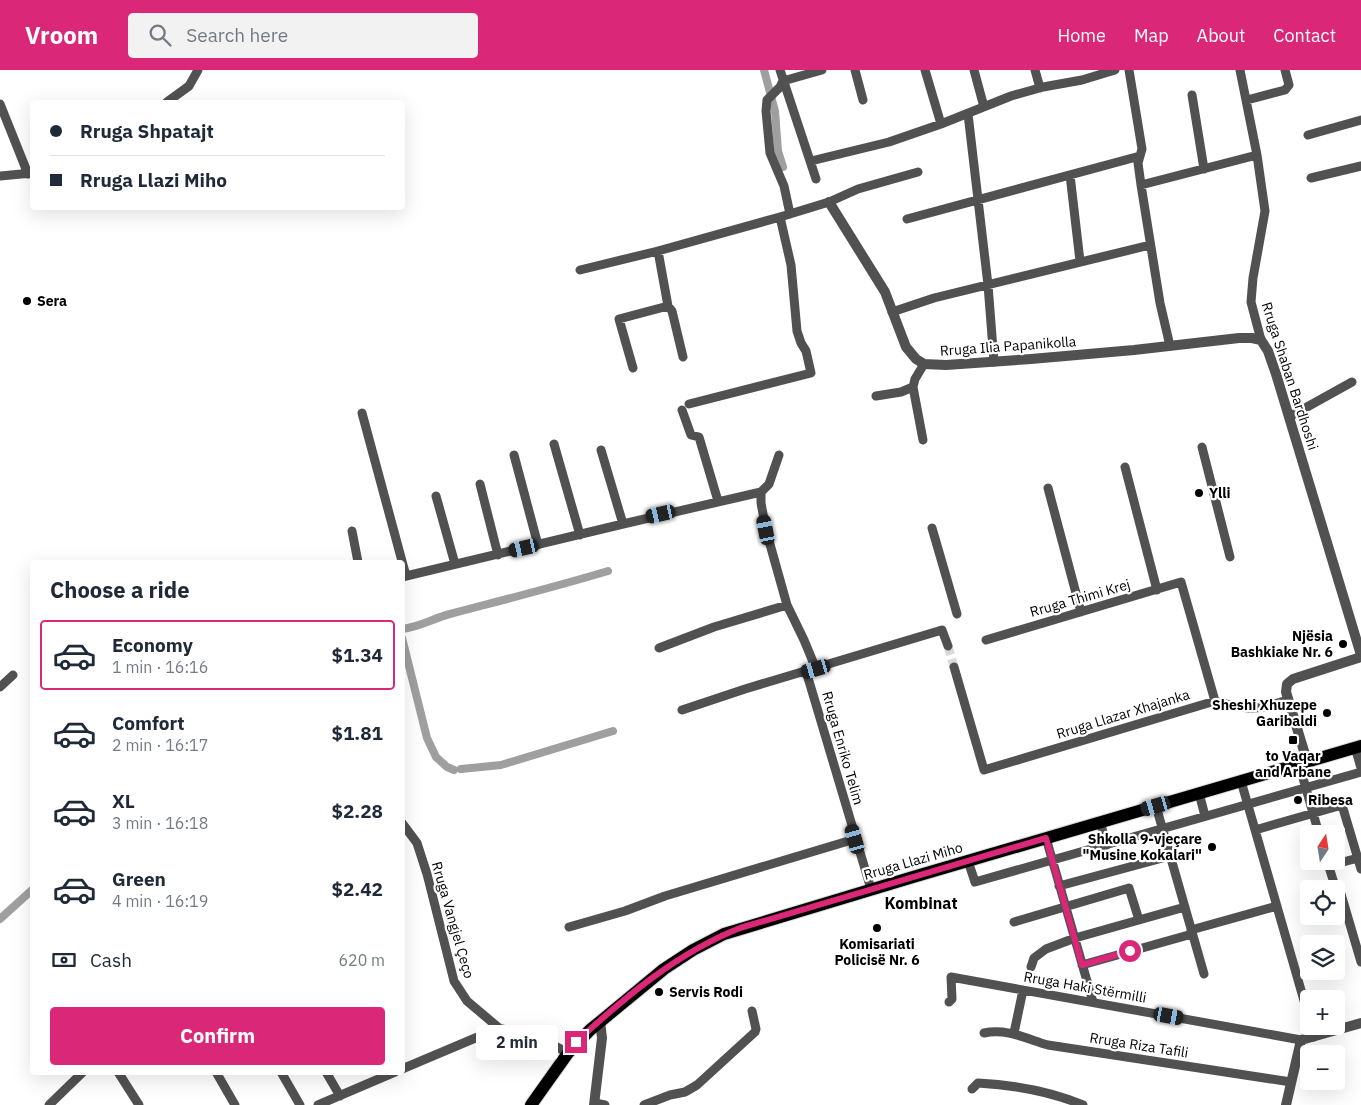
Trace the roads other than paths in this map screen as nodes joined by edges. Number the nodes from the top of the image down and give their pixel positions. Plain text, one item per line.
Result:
1 (198, 70) edge
2 (780, 70) edge
3 (822, 70) edge
4 (855, 70) edge
5 (925, 70) edge
6 (974, 70) edge
7 (1034, 70) edge
8 (1115, 70) edge
9 (1129, 70) edge
10 (1240, 70) edge
11 (1285, 70) edge
12 (781, 84) junction
13 (1040, 88) junction
14 (1192, 95) dead end
15 (170, 100) edge
16 (863, 100) dead end
17 (1247, 100) junction
18 (0, 104) edge
19 (984, 107) junction
20 (968, 114) junction
21 (1361, 120) edge
22 (941, 124) junction
23 (1308, 135) dead end
24 (1257, 155) junction
25 (1140, 156) junction
26 (810, 161) junction
27 (1361, 166) edge
28 (1204, 169) junction
29 (918, 172) dead end
30 (30, 173) edge
31 (1070, 175) junction
32 (0, 176) edge
33 (1311, 178) dead end
34 (816, 179) dead end
35 (1141, 185) junction
36 (978, 200) junction
37 (829, 202) junction
38 (790, 214) junction
39 (780, 217) junction
40 (907, 219) dead end
41 (1150, 244) junction
42 (658, 251) junction
43 (1080, 261) junction
44 (580, 270) dead end
45 (988, 285) junction
46 (668, 306) junction
47 (892, 312) junction
48 (1261, 340) junction
49 (1170, 346) junction
50 (684, 356) dead end
51 (994, 362) junction
52 (924, 364) junction
53 (633, 368) dead end
54 (1352, 382) dead end
55 (913, 387) junction
56 (876, 396) dead end
57 (362, 413) dead end
58 (1289, 417) junction
59 (922, 440) dead end
60 (554, 444) dead end
61 (1202, 447) dead end
62 (601, 450) dead end
63 (514, 455) dead end
64 (779, 455) dead end
65 (1125, 467) dead end
66 (480, 484) dead end
67 (1048, 488) dead end
68 (762, 492) junction
69 (436, 496) dead end
70 (718, 501) junction
71 (623, 524) junction
72 (932, 528) dead end
73 (352, 531) dead end
74 (580, 534) junction
75 (538, 545) junction
76 (498, 554) junction
77 (1230, 557) dead end
78 (358, 560) edge
79 (400, 560) edge
80 (455, 564) junction
81 (405, 577) edge
82 (1157, 590) junction
83 (787, 605) junction
84 (1081, 612) junction
85 (957, 614) dead end
86 (986, 640) dead end
87 (948, 646) tunnel mouth
88 (659, 648) dead end
89 (1361, 656) edge
90 (954, 667) tunnel mouth
91 (816, 669) junction
92 (806, 671) junction
93 (13, 675) dead end
94 (0, 688) edge
95 (1288, 700) junction
96 (1215, 701) junction
97 (682, 710) dead end
98 (1358, 747) edge
99 (1303, 762) junction
100 (1361, 768) edge
101 (1361, 772) edge
102 (1241, 781) junction
103 (1307, 788) junction
104 (1199, 793) junction
105 (1248, 804) junction
106 (1156, 806) junction
107 (1313, 813) junction
108 (1206, 816) junction
109 (1100, 822) junction
110 (1316, 825) edge
111 (405, 827) edge
112 (1162, 829) junction
113 (1255, 830) junction
114 (1361, 833) edge
115 (1351, 836) junction
116 (1046, 838) junction
117 (855, 839) junction
118 (1107, 845) junction
119 (1170, 856) junction
120 (1358, 858) junction
121 (968, 860) junction
122 (1052, 860) junction
123 (1345, 860) edge
124 (1361, 869) edge
125 (1330, 870) edge
126 (1059, 886) junction
127 (871, 889) junction
128 (1277, 906) junction
129 (1066, 907) junction
130 (1184, 907) junction
131 (1139, 920) junction
132 (1014, 922) dead end
133 (569, 928) dead end
134 (1192, 932) junction
135 (1074, 938) junction
136 (1361, 962) edge
137 (1082, 965) junction
138 (1031, 967) dead end
139 (1204, 974) dead end
140 (1023, 990) junction
141 (1301, 990) edge
142 (949, 1002) dead end
143 (1093, 1002) junction
144 (752, 1011) dead end
145 (600, 1021) junction
146 (1361, 1023) edge
147 (1345, 1026) edge
148 (499, 1028) junction
149 (984, 1033) dead end
150 (1014, 1034) junction
151 (1307, 1035) edge
152 (1301, 1040) junction
153 (568, 1052) junction
154 (405, 1069) edge
155 (80, 1075) edge
156 (120, 1075) edge
157 (218, 1075) edge
158 (283, 1075) edge
159 (328, 1075) edge
160 (388, 1075) edge
161 (1291, 1082) junction
162 (972, 1089) dead end
163 (340, 1096) junction
164 (598, 1104) edge
165 (49, 1105) edge
166 (138, 1105) edge
167 (235, 1105) edge
168 (300, 1105) edge
169 (318, 1105) edge
170 (531, 1105) edge
171 (644, 1105) edge
172 (1083, 1105) edge
173 (1286, 1105) edge

1 - 15 street
2 - 12 street
3 - 12 street
4 - 16 street
5 - 22 street
6 - 19 street
7 - 13 street
8 - 13 street
9 - 25 street
10 - 17 street, Rruga Shaban Bardhoshi
11 - 17 street
12 - 26 street
12 - 38 street
13 - 19 street
14 - 28 street
17 - 24 street, Rruga Shaban Bardhoshi
18 - 30 street
19 - 20 street
20 - 22 street
20 - 36 street
21 - 23 street
22 - 26 street
24 - 28 street
24 - 48 street, Rruga Shaban Bardhoshi
25 - 31 street
25 - 35 street
26 - 34 street
27 - 33 street
28 - 35 street
29 - 37 street
30 - 32 street
31 - 36 street
31 - 43 street
35 - 41 street
36 - 40 street
36 - 45 street
37 - 38 street
37 - 47 street, Rruga Ilia Papanikolla
38 - 39 street
39 - 42 street
39 - 70 street
41 - 43 street
41 - 49 street
42 - 44 street
42 - 46 street
43 - 45 street
45 - 47 street
45 - 51 street
46 - 50 street
46 - 53 street
47 - 52 street, Rruga Ilia Papanikolla
48 - 49 street, Rruga Ilia Papanikolla
48 - 58 street, Rruga Shaban Bardhoshi
49 - 51 street, Rruga Ilia Papanikolla
51 - 52 street, Rruga Ilia Papanikolla
52 - 55 street
54 - 58 street
55 - 56 street
55 - 59 street
57 - 79 street
58 - 89 street, Rruga Shaban Bardhoshi
60 - 74 street
61 - 77 street
62 - 71 street
63 - 75 street
64 - 68 street
65 - 82 street
66 - 76 street
67 - 84 street
68 - 70 street
68 - 83 street
69 - 80 street
70 - 71 street
71 - 74 street
72 - 85 street
73 - 78 street
74 - 75 street
75 - 76 street
76 - 80 street
80 - 81 street
82 - 84 street, Rruga Thimi Krej
82 - 96 street, Rruga Thimi Krej
83 - 88 street
83 - 91 street
84 - 86 street, Rruga Thimi Krej
87 - 91 street
89 - 95 street
90 - 96 street, Rruga Llazar Xhajanka
91 - 92 street
92 - 97 street
92 - 117 street, Rruga Enriko Telim
93 - 94 street
95 - 96 street
95 - 99 street
98 - 99 main road, Rruga Llazi Miho
98 - 100 street
99 - 102 main road, Rruga Llazi Miho
99 - 103 street
101 - 103 street
102 - 104 main road, Rruga Llazi Miho
102 - 105 street
103 - 105 street
103 - 107 street
104 - 106 main road, Rruga Llazi Miho
104 - 108 street
105 - 108 street
105 - 113 street
106 - 109 main road, Rruga Llazi Miho
106 - 112 street
107 - 110 street
107 - 113 street
107 - 115 street
108 - 112 street
109 - 116 main road, Rruga Llazi Miho
109 - 118 street
111 - 148 street, Rruga Vangjel Çeço
112 - 118 street
112 - 119 street
113 - 128 street
114 - 115 street
115 - 120 street
116 - 121 main road, Rruga Llazi Miho
116 - 122 street
117 - 127 street, Rruga Enriko Telim
117 - 133 street
118 - 122 street
119 - 126 street
119 - 130 street
120 - 123 street
120 - 124 street
121 - 122 street
121 - 127 main road, Rruga Llazi Miho
122 - 126 street
125 - 136 street
126 - 129 street
127 - 145 main road, Rruga Llazi Miho
128 - 134 street
128 - 141 street
129 - 131 street
129 - 132 street
129 - 135 street
130 - 131 street
130 - 134 street
131 - 135 street
134 - 137 street
134 - 139 street
135 - 137 street
135 - 138 street
137 - 143 street
140 - 142 street, Rruga Haki Stërmilli
140 - 143 street, Rruga Haki Stërmilli
140 - 150 street
143 - 152 street, Rruga Haki Stërmilli
144 - 171 street
145 - 153 main road, Rruga Llazi Miho
145 - 164 street
146 - 147 street, Rruga Haki Stërmilli
148 - 153 street, Rruga Vangjel Çeço
148 - 154 street
149 - 150 street, Rruga Riza Tafili
150 - 161 street, Rruga Riza Tafili
151 - 152 street, Rruga Haki Stërmilli
152 - 161 street
153 - 170 main road, Rruga Llazi Miho
155 - 165 street
156 - 166 street
157 - 167 street
158 - 168 street
159 - 163 street
160 - 163 street
161 - 173 street
162 - 172 street
163 - 169 street

